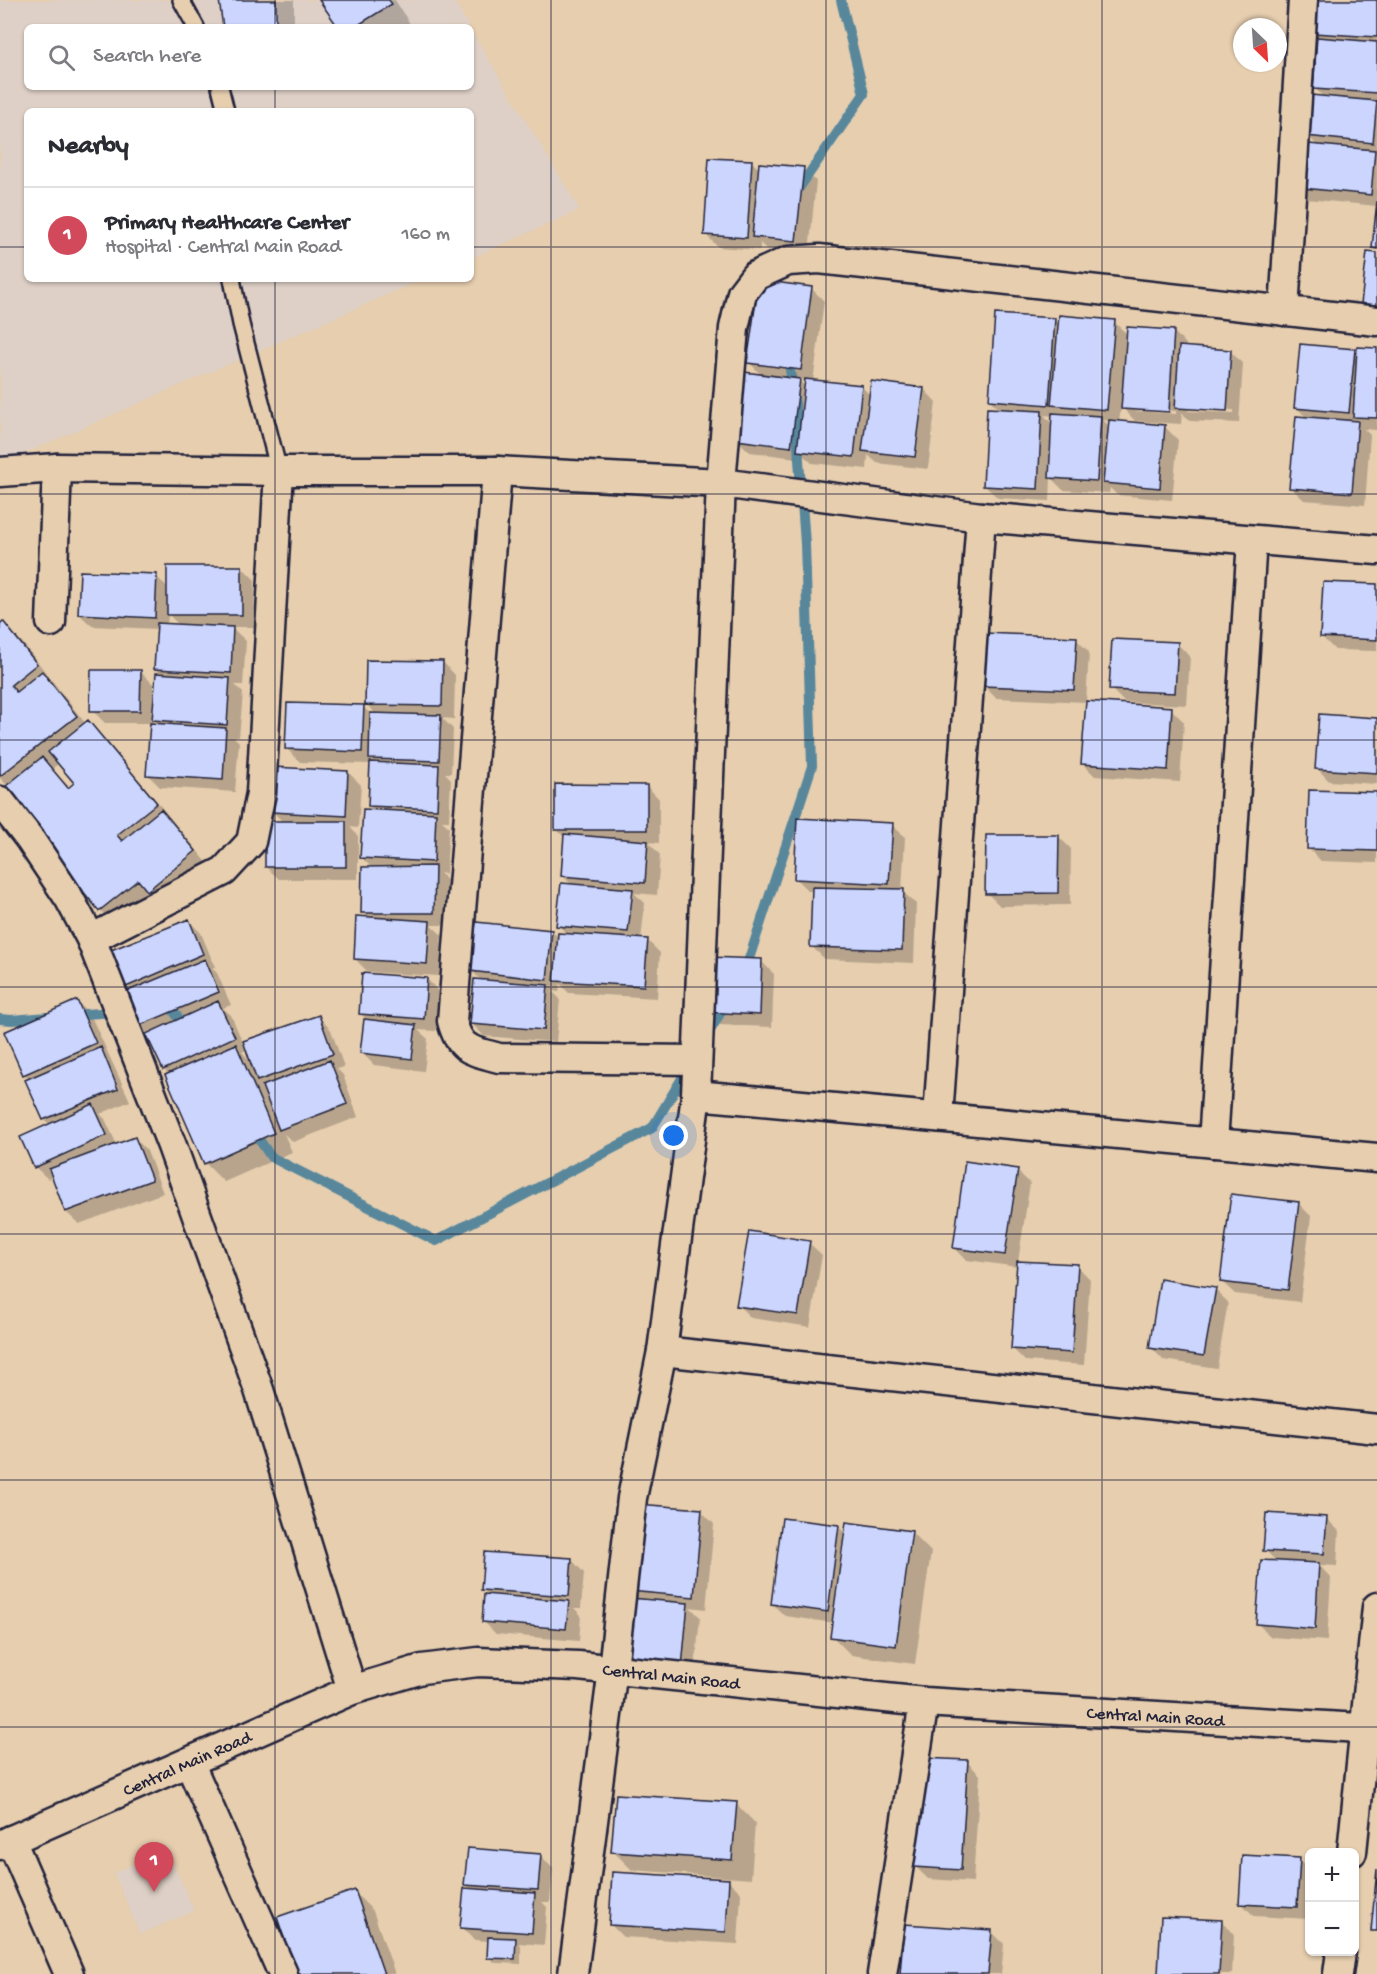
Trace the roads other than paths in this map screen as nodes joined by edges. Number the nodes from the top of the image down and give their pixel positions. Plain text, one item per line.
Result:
1 (182, 0) edge
2 (1303, 0) edge
3 (194, 24) edge
4 (221, 90) edge
5 (224, 108) edge
6 (233, 282) edge
7 (1284, 311) junction
8 (1377, 321) edge
9 (57, 468) junction
10 (279, 471) junction
11 (497, 471) junction
12 (0, 472) edge
13 (721, 483) junction
14 (981, 517) junction
15 (1252, 540) junction
16 (1377, 550) edge
17 (51, 622) dead end
18 (0, 801) edge
19 (91, 939) junction
20 (697, 1060) junction
21 (696, 1095) junction
22 (938, 1117) junction
23 (1213, 1143) junction
24 (1377, 1158) edge
25 (662, 1351) junction
26 (1377, 1429) edge
27 (1377, 1607) edge
28 (613, 1669) junction
29 (352, 1690) junction
30 (924, 1702) junction
31 (1371, 1728) edge
32 (189, 1762) junction
33 (5, 1843) edge
34 (1353, 1848) edge
35 (1340, 1956) edge
36 (69, 1974) edge
37 (283, 1974) edge
38 (573, 1974) edge
39 (882, 1974) edge
40 (1338, 1974) edge

1 - 3 lane
2 - 7 street
4 - 5 lane
6 - 10 lane
7 - 8 street
7 - 13 street
9 - 10 street
9 - 12 street
9 - 17 street
10 - 11 street
10 - 19 street
11 - 13 street
11 - 20 street
13 - 14 street
13 - 20 street
14 - 15 street
14 - 22 street
15 - 16 street
15 - 23 street
18 - 19 street
19 - 29 street
20 - 21 street
21 - 22 street
21 - 25 street
22 - 23 street
23 - 24 street
25 - 26 street
25 - 28 street
27 - 31 street
28 - 29 street, Central Main Road
28 - 30 street, Central Main Road
28 - 38 street
29 - 32 street, Central Main Road
30 - 31 street, Central Main Road
30 - 39 street
31 - 34 street
32 - 33 street, Central Main Road
32 - 37 street
33 - 36 street
35 - 40 street

